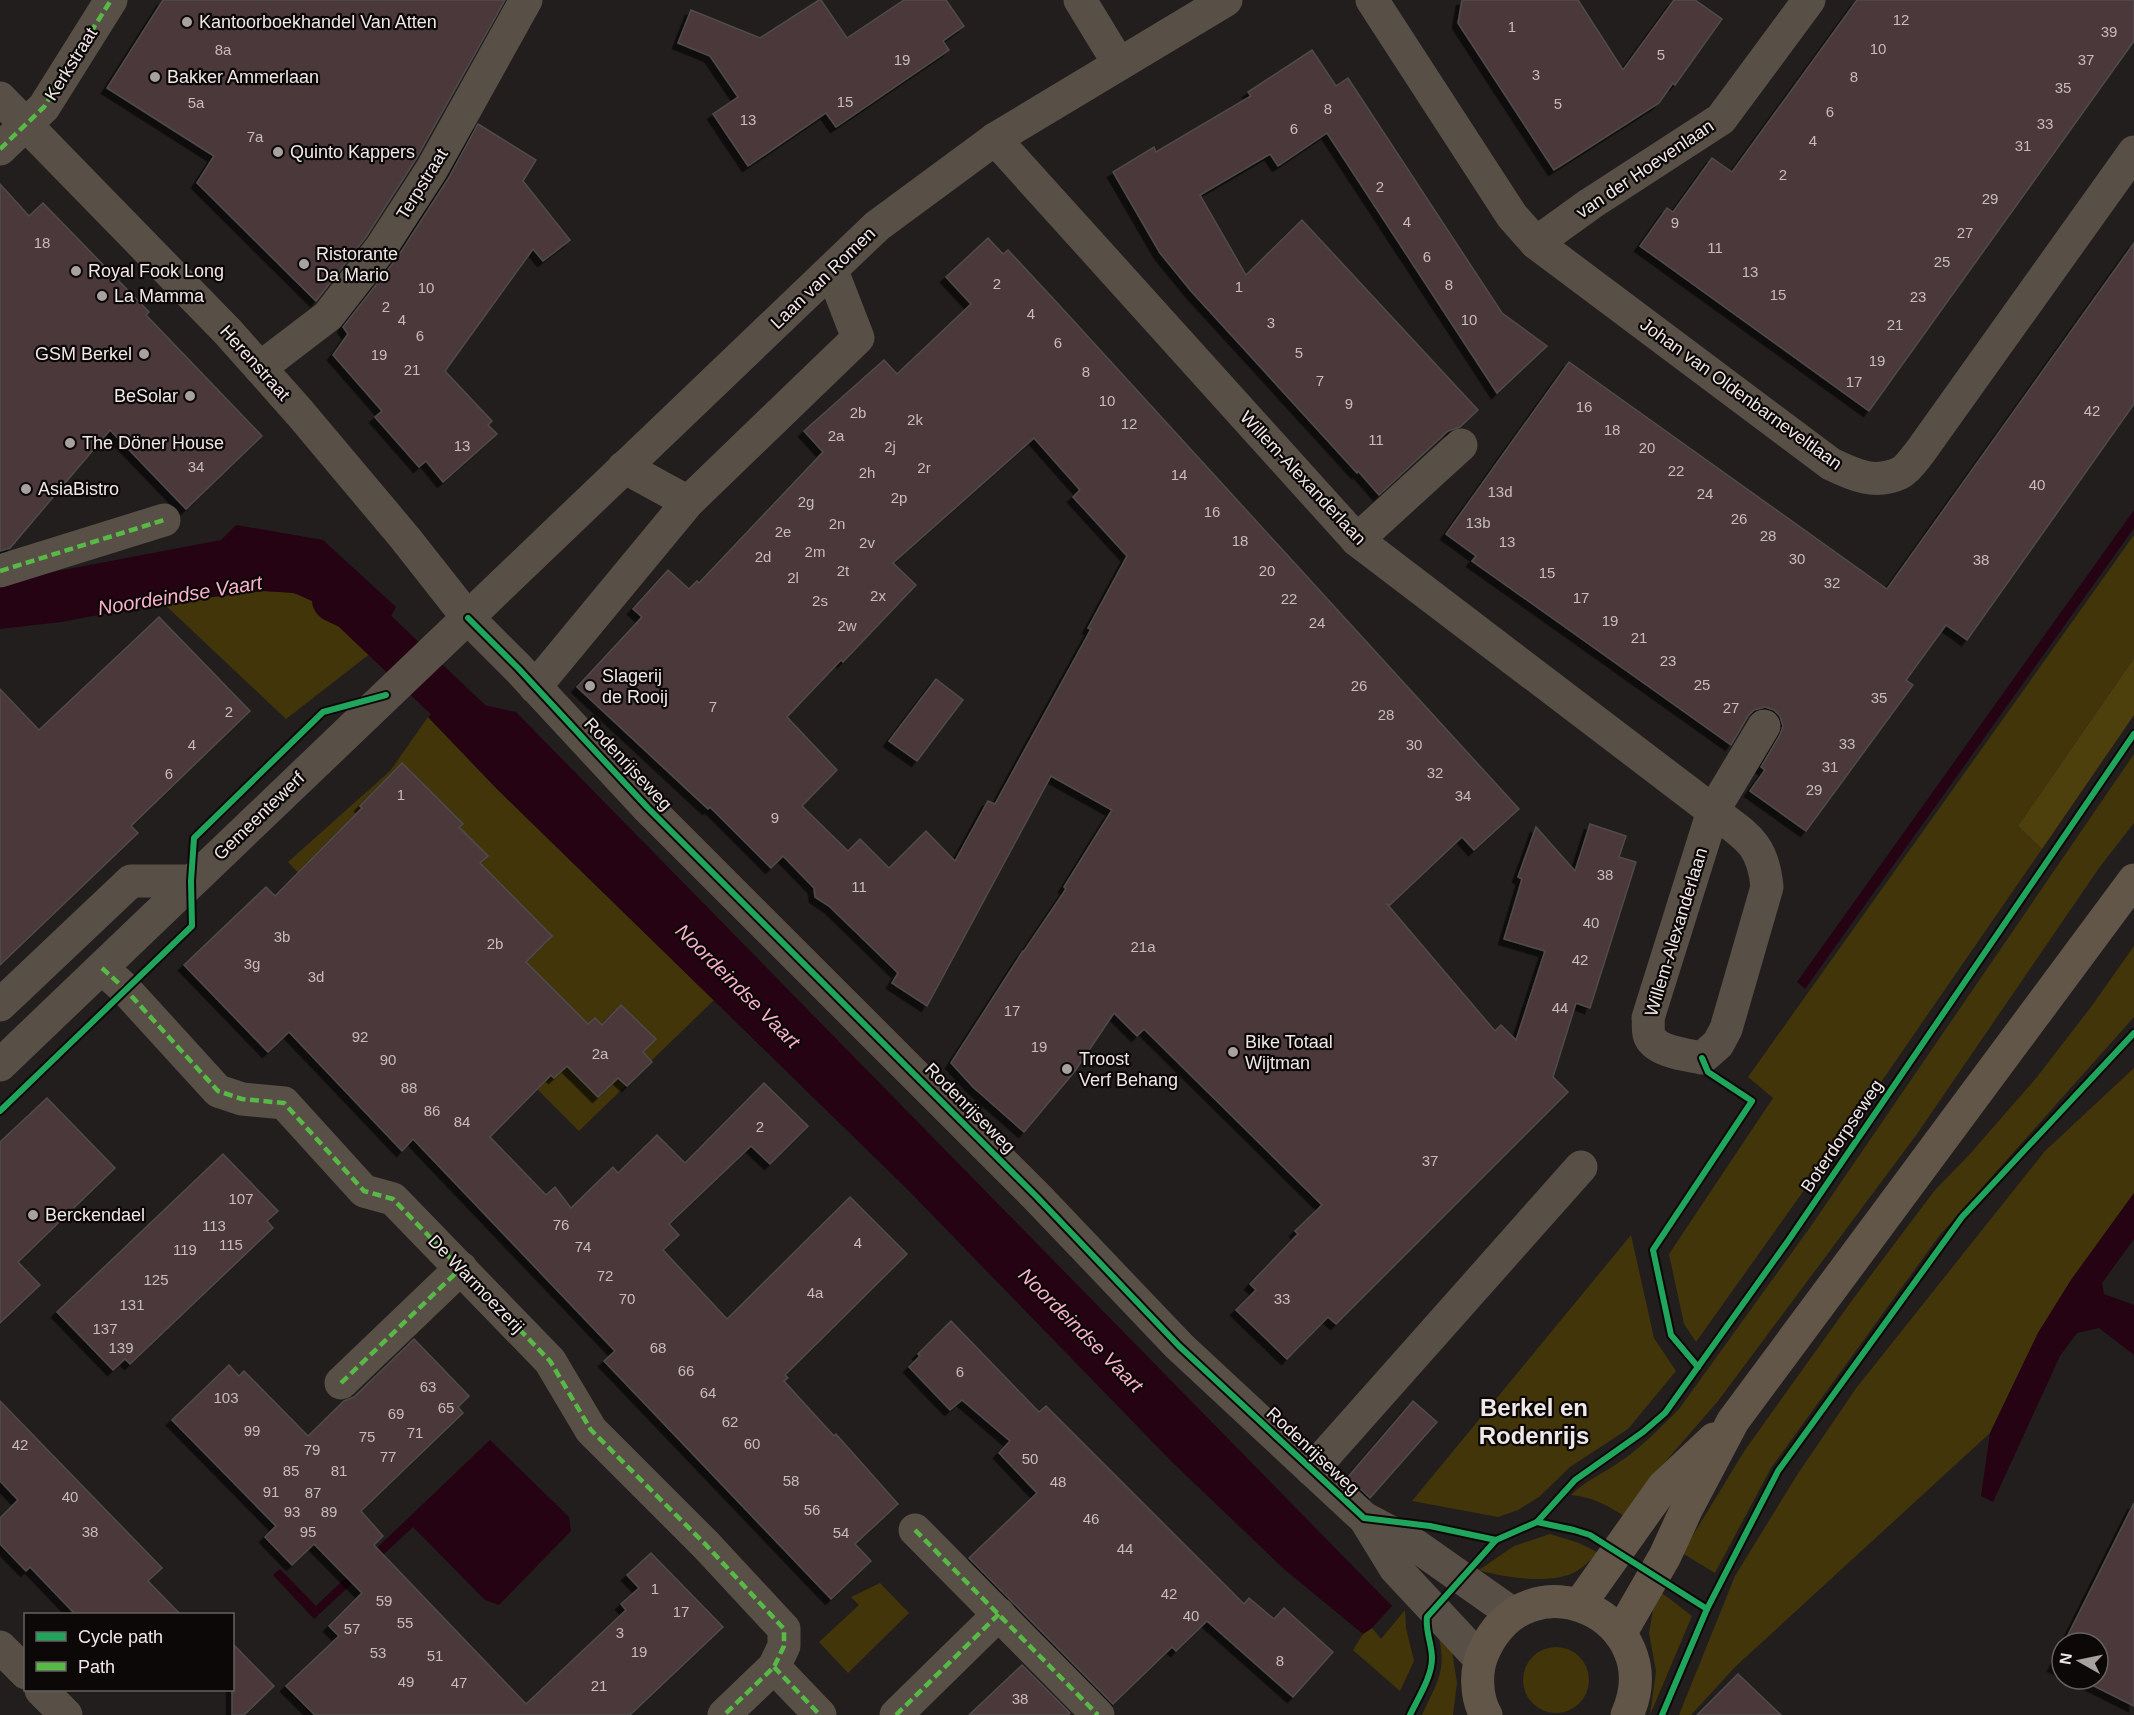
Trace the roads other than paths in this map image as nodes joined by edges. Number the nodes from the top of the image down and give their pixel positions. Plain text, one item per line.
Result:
1 (111, 0) edge
2 (526, 0) edge
3 (1080, 0) edge
4 (1226, 0) edge
5 (1372, 0) edge
6 (1809, 0) edge
7 (1119, 64) junction
8 (0, 98) edge
9 (26, 124) junction
10 (995, 139) junction
11 (0, 149) edge
12 (2134, 152) edge
13 (1536, 243) junction
14 (832, 271) junction
15 (260, 368) junction
16 (1461, 445) dead end
17 (624, 467) junction
18 (687, 502) junction
19 (164, 520) dead end
20 (1357, 540) junction
21 (0, 571) edge
22 (457, 629) junction
23 (536, 687) junction
24 (1764, 726) dead end
25 (1713, 811) junction
26 (2134, 880) edge
27 (191, 881) junction
28 (102, 968) junction
29 (0, 1005) edge
30 (0, 1065) edge
31 (1581, 1167) dead end
32 (461, 1268) junction
33 (341, 1383) dead end
34 (1733, 1421) junction
35 (1312, 1470) junction
36 (1364, 1518) junction
37 (915, 1530) dead end
38 (1580, 1604) junction
39 (999, 1614) junction
40 (1513, 1614) junction
41 (1620, 1634) junction
42 (0, 1647) edge
43 (1480, 1659) junction
44 (774, 1667) junction
45 (24, 1671) edge
46 (43, 1691) edge
47 (1478, 1708) edge
48 (66, 1715) edge
49 (724, 1715) edge
50 (820, 1715) edge
51 (896, 1715) edge
52 (1098, 1715) edge
53 (1627, 1715) edge

1 - 9 street, Kerkstraat
2 - 15 street, Terpstraat
3 - 7 street
4 - 7 street, Laan van Romen
5 - 13 street, Johan van Oldenbarneveltlaan
6 - 13 street, van der Hoevenlaan
7 - 10 street, Laan van Romen
8 - 9 street, Herenstraat
9 - 11 street, Kerkstraat
9 - 15 street, Herenstraat
10 - 14 street, Laan van Romen
10 - 20 street, Willem-Alexanderlaan
12 - 13 street, Johan van Oldenbarneveltlaan
14 - 17 street, Laan van Romen
14 - 18 street
15 - 22 street, Herenstraat
16 - 20 street
17 - 18 street
17 - 22 street, Laan van Romen
18 - 23 street
19 - 21 street
20 - 25 street, Willem-Alexanderlaan
22 - 23 street, Rodenrijseweg
22 - 27 street, Gemeentewerf
23 - 35 street, Rodenrijseweg
24 - 25 street
25 - 25 street, Willem-Alexanderlaan
26 - 34 main road
27 - 28 street, Gemeentewerf
27 - 29 street
28 - 30 street, Gemeentewerf
28 - 32 street, De Warmoezerij
31 - 35 street
32 - 33 street
32 - 44 street, De Warmoezerij
34 - 38 main road
34 - 41 main road
35 - 36 street, Rodenrijseweg
36 - 40 street, Rodenrijseweg
36 - 43 street, Rodenrijseweg
37 - 39 street
38 - 40 main road
38 - 41 main road
39 - 51 street
39 - 52 street
40 - 43 main road
41 - 53 main road
42 - 45 street
43 - 47 main road
44 - 49 street, De Warmoezerij
44 - 50 street
46 - 48 street

